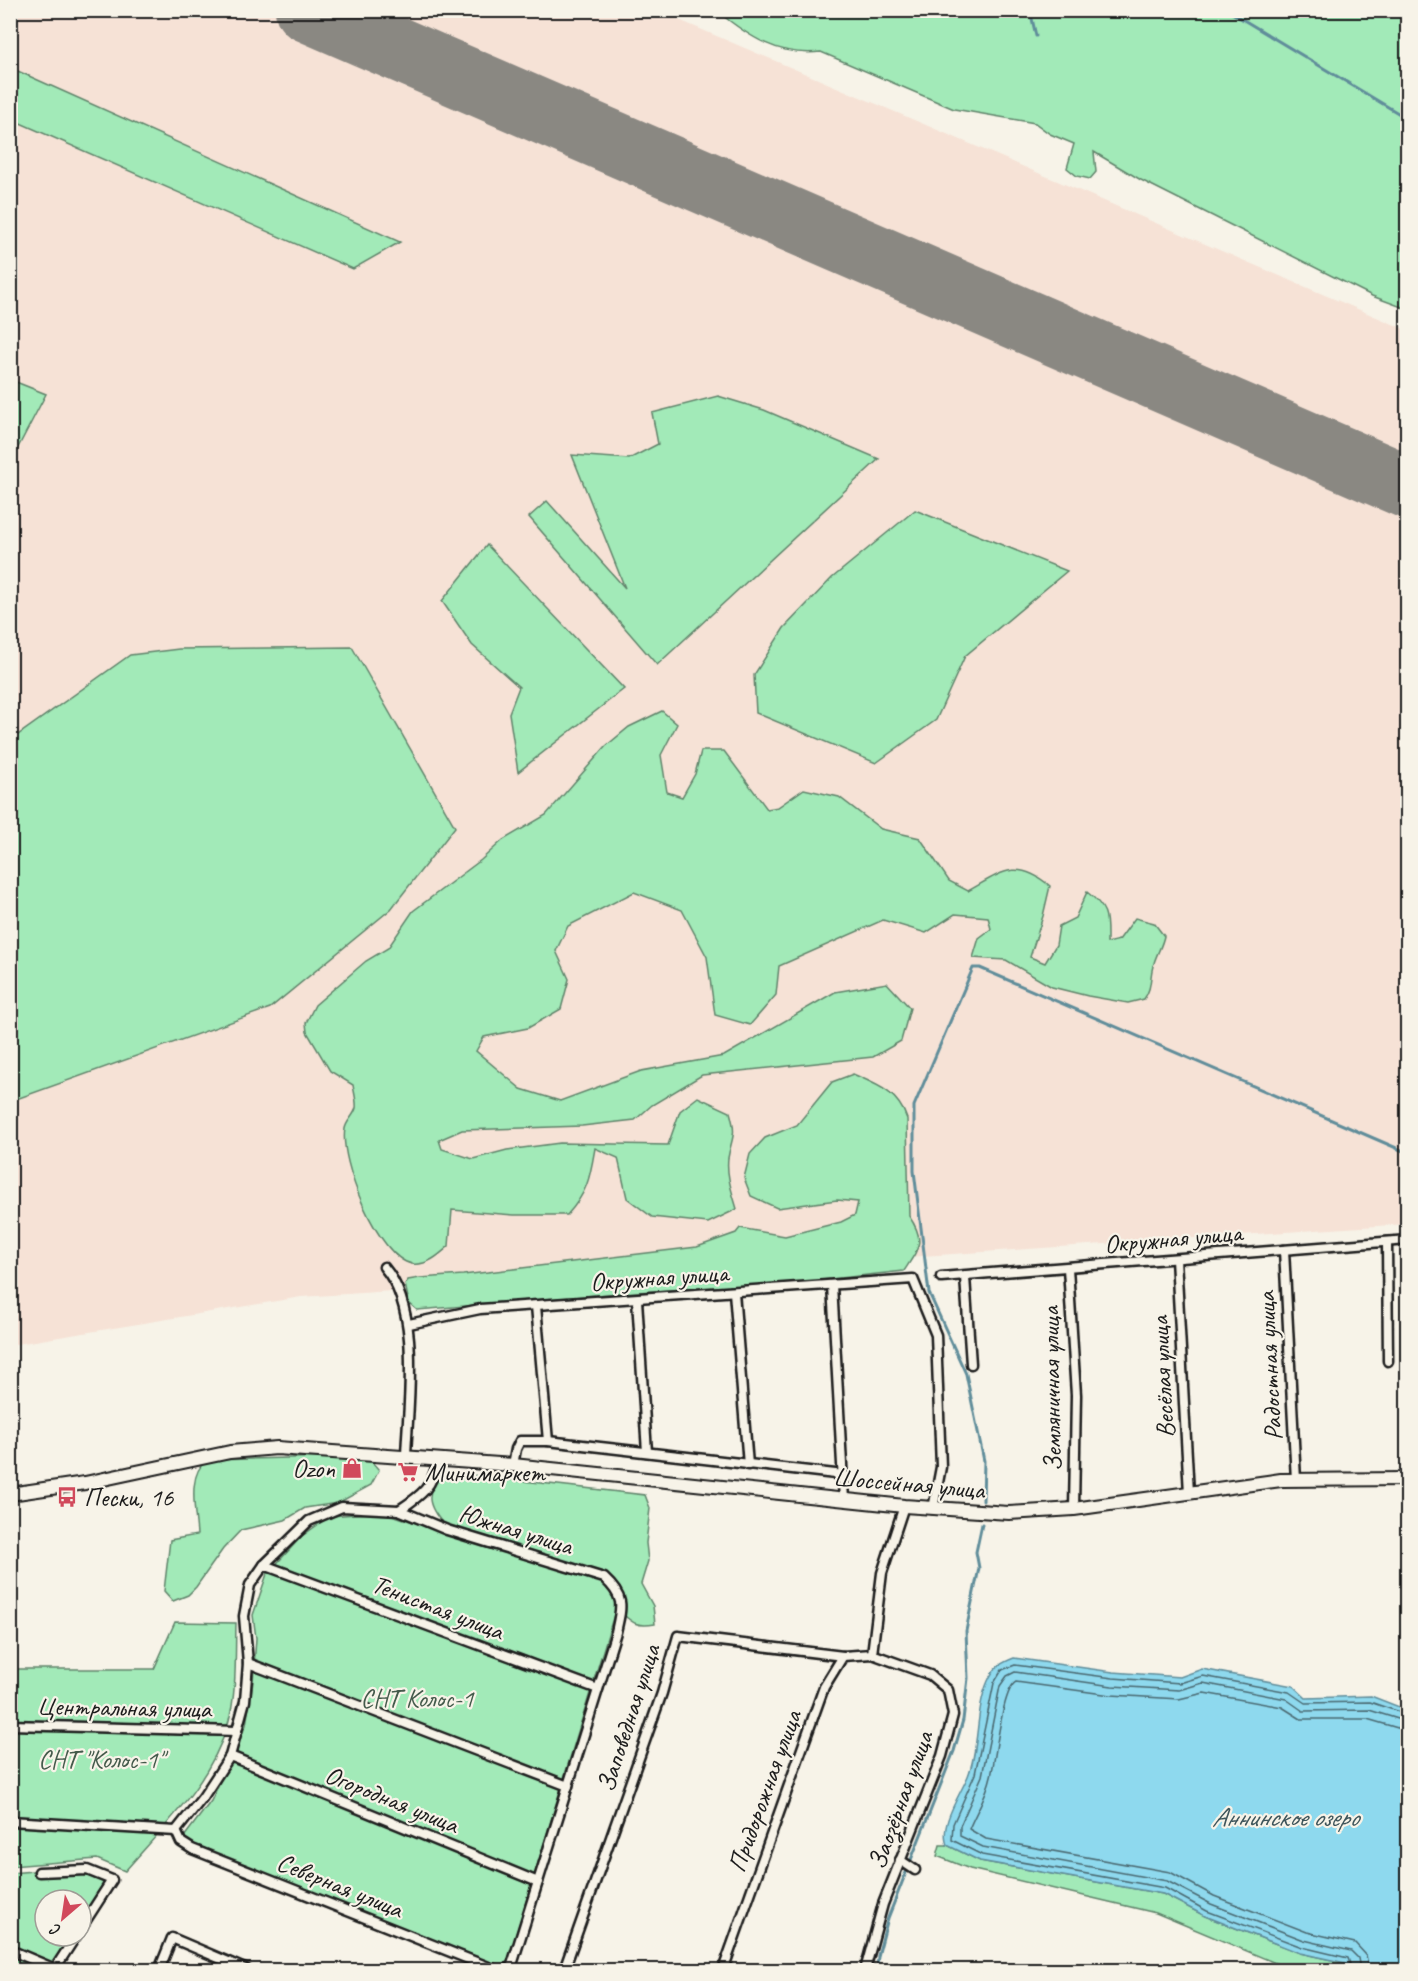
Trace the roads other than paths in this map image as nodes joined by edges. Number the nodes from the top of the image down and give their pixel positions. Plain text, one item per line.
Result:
1 (1407, 1240) edge
2 (1387, 1242) junction
3 (1284, 1250) junction
4 (1176, 1259) junction
5 (384, 1267) dead end
6 (1068, 1268) junction
7 (965, 1277) junction
8 (941, 1278) dead end
9 (832, 1285) junction
10 (734, 1292) junction
11 (637, 1300) junction
12 (536, 1306) junction
13 (409, 1324) junction
14 (1388, 1361) dead end
15 (970, 1364) dead end
16 (548, 1441) junction
17 (647, 1452) junction
18 (406, 1456) junction
19 (438, 1459) junction
20 (513, 1465) junction
21 (748, 1465) junction
22 (844, 1475) junction
23 (1407, 1479) edge
24 (1296, 1480) junction
25 (1190, 1493) junction
26 (10, 1494) edge
27 (844, 1500) junction
28 (904, 1506) junction
29 (933, 1509) junction
30 (1074, 1509) junction
31 (399, 1510) junction
32 (264, 1564) junction
33 (872, 1654) junction
34 (843, 1656) junction
35 (248, 1663) junction
36 (598, 1689) junction
37 (10, 1725) edge
38 (237, 1731) junction
39 (230, 1756) junction
40 (568, 1786) junction
41 (10, 1821) edge
42 (176, 1830) junction
43 (902, 1861) junction
44 (915, 1870) dead end
45 (39, 1872) dead end
46 (538, 1882) junction
47 (93, 1909) edge
48 (69, 1948) edge
49 (10, 1950) edge
50 (55, 1970) edge
51 (159, 1971) edge
52 (247, 1971) edge
53 (496, 1971) edge
54 (507, 1971) edge
55 (564, 1971) edge
56 (723, 1971) edge
57 (865, 1971) edge

1 - 2 street, Окружная улица
2 - 3 street, Окружная улица
2 - 14 street
3 - 4 street, Окружная улица
3 - 24 street, Радостная улица
4 - 6 street, Окружная улица
4 - 25 street, Весёлая улица
5 - 13 street
6 - 7 street, Окружная улица
6 - 30 street, Земляничная улица
7 - 8 street, Окружная улица
7 - 15 street
9 - 10 street, Окружная улица
9 - 22 street
9 - 29 street, Окружная улица
10 - 11 street, Окружная улица
10 - 21 street
11 - 12 street, Окружная улица
11 - 17 street
12 - 13 street, Окружная улица
12 - 16 street
13 - 18 street
16 - 17 street
16 - 20 street
17 - 21 street
18 - 19 main road, Шоссейная улица
18 - 26 main road, Шоссейная улица
19 - 20 main road, Шоссейная улица
19 - 31 street
20 - 27 main road, Шоссейная улица
21 - 22 street
22 - 27 street
23 - 24 main road, Шоссейная улица
24 - 25 main road, Шоссейная улица
25 - 30 main road, Шоссейная улица
27 - 28 main road, Шоссейная улица
28 - 29 main road, Шоссейная улица
28 - 33 street
29 - 30 main road, Шоссейная улица
31 - 32 street, Центральная улица
31 - 36 street, Южная улица
32 - 35 street, Центральная улица
32 - 36 street, Тенистая улица
33 - 34 street
33 - 43 street, Заозёрная улица
34 - 55 street, Заповедная улица
34 - 56 street, Придорожная улица
35 - 38 street, Центральная улица
35 - 40 street
36 - 40 street
37 - 38 street, Центральная улица
38 - 39 street, Центральная улица
39 - 42 street, Центральная улица
39 - 46 street, Огородная улица
40 - 46 street
41 - 42 street
42 - 53 street, Северная улица
43 - 44 street
43 - 57 street, Заозёрная улица
45 - 47 street
46 - 54 street
48 - 50 street
49 - 50 street
51 - 52 street

